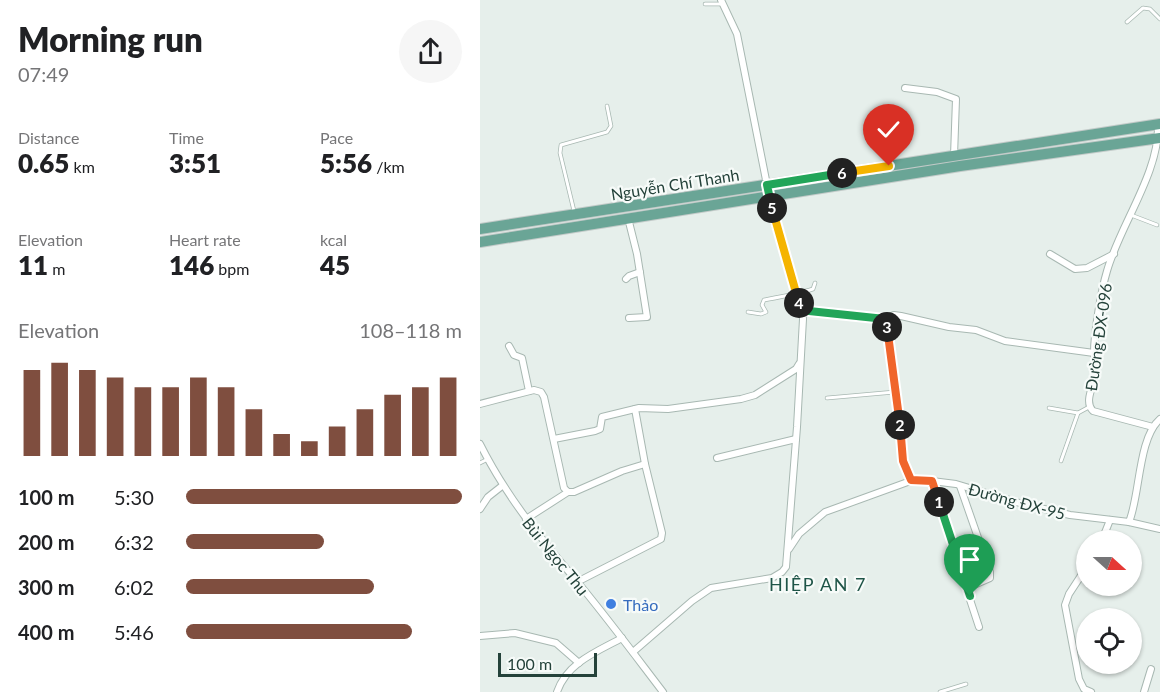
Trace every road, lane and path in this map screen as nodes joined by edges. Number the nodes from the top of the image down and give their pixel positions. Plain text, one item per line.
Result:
1 (722, 2) edge
2 (705, 4) dead end
3 (1160, 19) edge
4 (1127, 22) dead end
5 (905, 88) dead end
6 (607, 106) dead end
7 (1159, 124) edge
8 (1160, 138) edge
9 (954, 156) junction
10 (768, 190) junction
11 (627, 212) junction
12 (1131, 215) junction
13 (575, 216) junction
14 (1157, 225) dead end
15 (480, 229) edge
16 (512, 231) junction
17 (480, 242) edge
18 (1050, 254) dead end
19 (1114, 254) junction
20 (640, 272) junction
21 (626, 279) dead end
22 (815, 283) dead end
23 (796, 292) junction
24 (802, 308) junction
25 (747, 312) dead end
26 (629, 318) dead end
27 (885, 319) junction
28 (509, 346) dead end
29 (1094, 353) junction
30 (801, 361) junction
31 (529, 391) junction
32 (897, 392) junction
33 (827, 398) dead end
34 (480, 404) edge
35 (1089, 407) junction
36 (1049, 408) dead end
37 (635, 409) junction
38 (1078, 413) junction
39 (1160, 419) edge
40 (1153, 427) junction
41 (796, 438) junction
42 (555, 439) junction
43 (480, 444) edge
44 (717, 458) dead end
45 (488, 459) junction
46 (1061, 461) dead end
47 (480, 463) edge
48 (645, 464) junction
49 (911, 480) junction
50 (932, 481) junction
51 (502, 486) junction
52 (960, 486) junction
53 (568, 492) junction
54 (480, 509) edge
55 (526, 519) junction
56 (1110, 520) junction
57 (1129, 522) junction
58 (1160, 529) edge
59 (1106, 530) edge
60 (788, 550) junction
61 (577, 582) junction
62 (1076, 584) edge
63 (967, 588) junction
64 (979, 627) dead end
65 (480, 636) edge
66 (622, 639) junction
67 (633, 652) junction
68 (579, 663) junction
69 (1151, 669) dead end
70 (966, 684) dead end
71 (557, 692) edge
72 (663, 692) edge
73 (940, 692) edge
74 (1091, 692) edge
75 (1144, 692) edge

1 - 2 lane
1 - 10 street, Đường ĐX-95
3 - 4 lane
5 - 9 street
6 - 13 lane
7 - 8 street, Đường ĐX-096
7 - 9 main road, Nguyễn Chí Thanh
8 - 10 main road, Nguyễn Chí Thanh
8 - 12 street, Đường ĐX-096
9 - 10 main road, Nguyễn Chí Thanh
10 - 11 main road, Nguyễn Chí Thanh
10 - 23 street, Đường ĐX-95
11 - 13 main road, Nguyễn Chí Thanh
11 - 16 main road, Nguyễn Chí Thanh
11 - 20 street
12 - 14 lane
12 - 19 street, Đường ĐX-096
13 - 16 main road, Nguyễn Chí Thanh
15 - 16 main road, Nguyễn Chí Thanh
16 - 17 main road, Nguyễn Chí Thanh
18 - 19 street
19 - 29 street, Đường ĐX-096
20 - 21 street
20 - 26 street
22 - 23 lane
23 - 24 street, Đường ĐX-95
23 - 25 lane
24 - 27 street
24 - 30 street, Đường ĐX-95
27 - 29 street
27 - 32 street
28 - 31 street
29 - 35 street, Đường ĐX-096
30 - 37 street
30 - 41 street, Đường ĐX-95
31 - 34 street
31 - 42 street
32 - 33 lane
32 - 49 street
35 - 38 lane
35 - 40 street, Đường ĐX-096
36 - 38 lane
37 - 42 street
37 - 48 street
38 - 46 lane
39 - 40 street
40 - 57 street
41 - 44 street
41 - 60 street, Đường ĐX-95
42 - 53 street
43 - 45 street, Bùi Ngọc Thu
45 - 47 lane
45 - 51 street, Bùi Ngọc Thu
48 - 53 street
48 - 61 street
49 - 50 street, Đường ĐX-95
49 - 60 street, Đường ĐX-95
50 - 52 street, Đường ĐX-95
50 - 63 street
51 - 54 street
51 - 55 street, Bùi Ngọc Thu
52 - 56 street, Đường ĐX-95
52 - 63 street
53 - 55 street
55 - 61 street, Bùi Ngọc Thu
56 - 57 street, Đường ĐX-95
56 - 59 street
57 - 58 street, Đường ĐX-95
60 - 67 street, Đường ĐX-95
61 - 66 street, Bùi Ngọc Thu
62 - 74 street
63 - 64 street
65 - 68 street
66 - 67 street, Bùi Ngọc Thu
66 - 68 street
67 - 72 street, Bùi Ngọc Thu
68 - 71 street
69 - 75 street
70 - 73 lane

